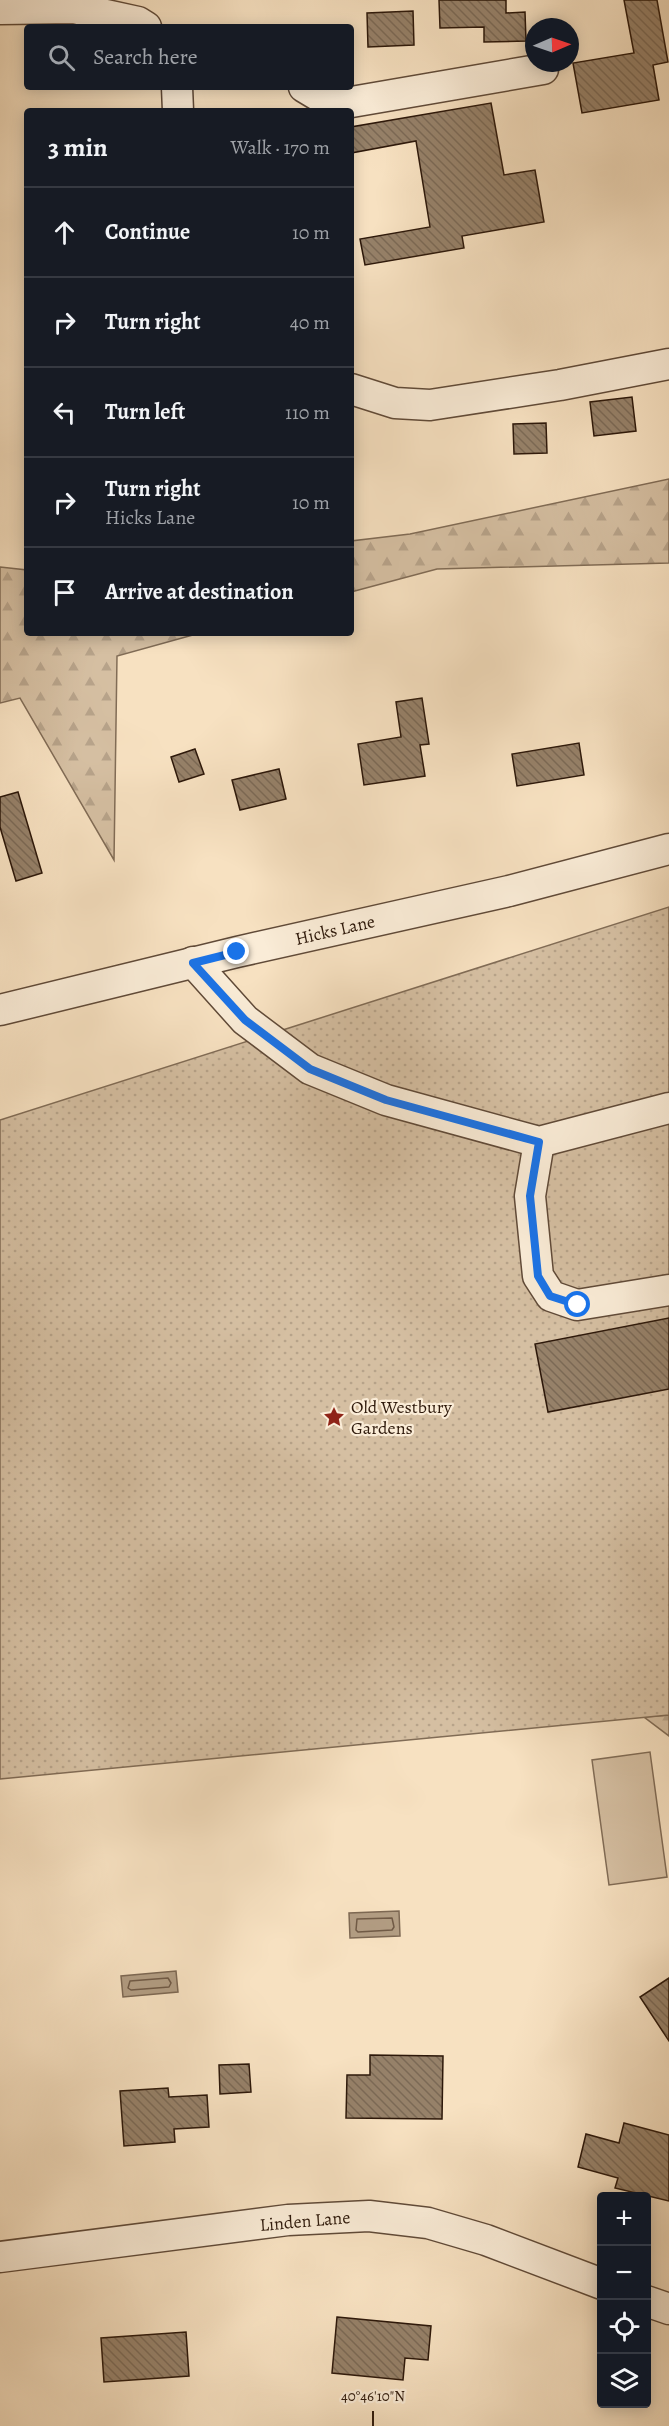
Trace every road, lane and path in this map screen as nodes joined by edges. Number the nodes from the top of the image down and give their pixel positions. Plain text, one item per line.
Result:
1 (0, 9) edge
2 (141, 24) edge
3 (526, 72) edge
4 (177, 90) edge
5 (309, 90) edge
6 (178, 108) edge
7 (669, 364) edge
8 (354, 390) edge
9 (669, 849) edge
10 (193, 963) junction
11 (0, 1010) edge
12 (669, 1108) edge
13 (539, 1142) junction
14 (669, 1290) edge
15 (0, 2257) edge
16 (597, 2282) edge
17 (651, 2303) edge
18 (669, 2309) edge

1 - 2 street
3 - 5 street
4 - 6 street
7 - 8 street
9 - 10 street, Hicks Lane
10 - 11 street, Hicks Lane
10 - 13 street
12 - 13 street
13 - 14 street
15 - 16 street, Linden Lane
17 - 18 street

